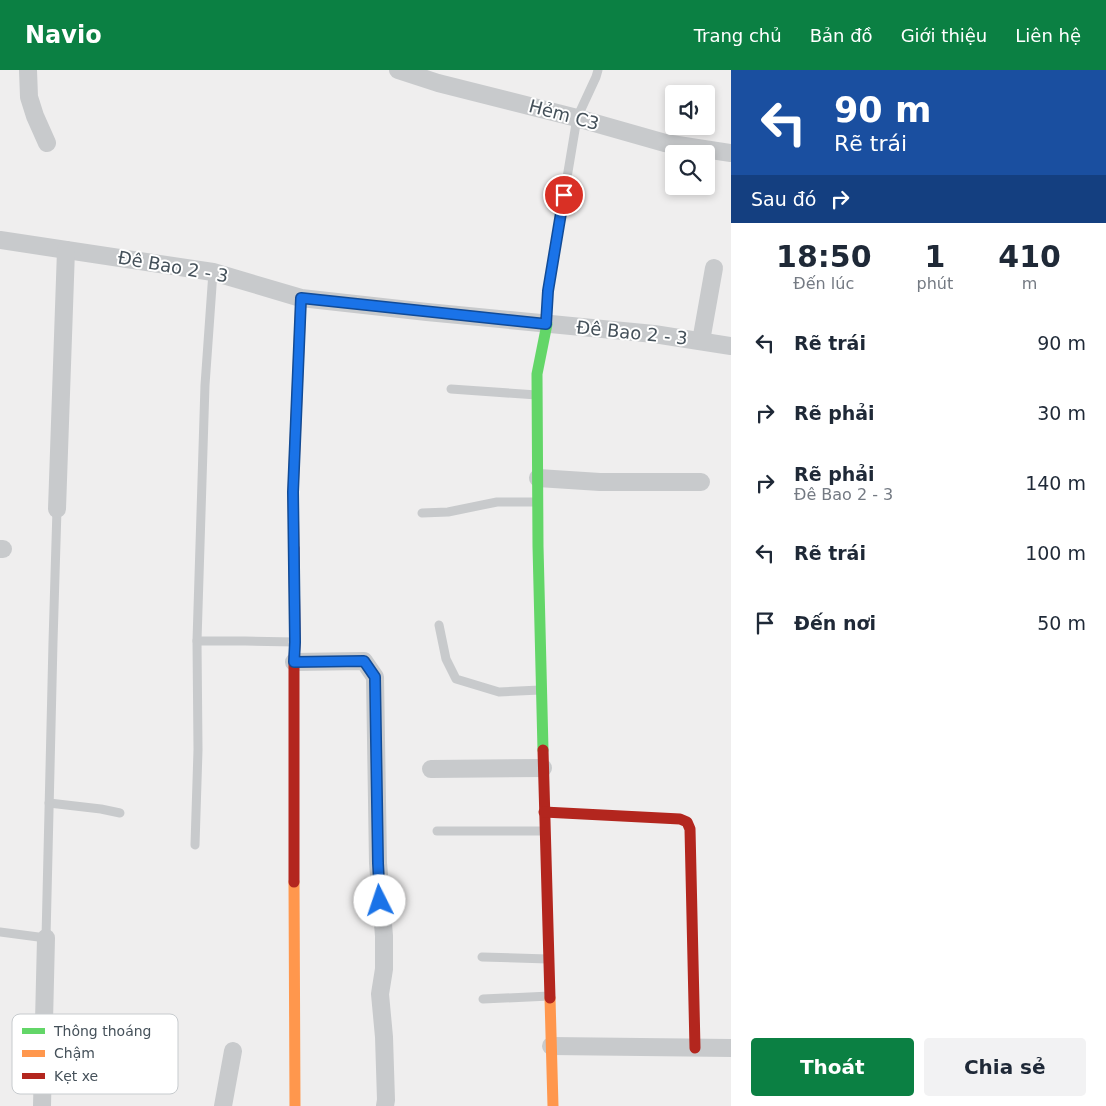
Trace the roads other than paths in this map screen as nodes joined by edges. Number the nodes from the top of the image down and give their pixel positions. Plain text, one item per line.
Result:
1 (28, 70) edge
2 (398, 70) edge
3 (598, 70) edge
4 (577, 118) junction
5 (47, 143) dead end
6 (731, 153) edge
7 (0, 240) edge
8 (66, 250) junction
9 (714, 268) dead end
10 (213, 272) junction
11 (301, 298) junction
12 (546, 324) junction
13 (701, 341) junction
14 (731, 346) edge
15 (451, 389) dead end
16 (537, 395) junction
17 (538, 478) junction
18 (701, 482) dead end
19 (538, 502) junction
20 (57, 509) joint
21 (422, 513) dead end
22 (439, 625) dead end
23 (197, 641) junction
24 (295, 642) junction
25 (294, 662) junction
26 (540, 690) junction
27 (542, 768) junction
28 (431, 769) dead end
29 (49, 803) junction
30 (544, 812) junction
31 (120, 813) dead end
32 (438, 831) dead end
33 (544, 831) junction
34 (195, 845) dead end
35 (0, 932) edge
36 (46, 938) junction
37 (482, 957) dead end
38 (548, 958) junction
39 (550, 996) junction
40 (483, 999) dead end
41 (44, 1014) edge
42 (551, 1046) junction
43 (695, 1048) junction
44 (731, 1048) edge
45 (233, 1051) dead end
46 (223, 1106) edge
47 (295, 1106) edge
48 (385, 1106) edge
49 (553, 1106) edge

1 - 5 street
2 - 4 street, Hẻm C3
3 - 4 lane
4 - 6 street, Hẻm C3
4 - 12 lane
7 - 8 street, Đê Bao 2 - 3
8 - 10 street, Đê Bao 2 - 3
8 - 20 street
9 - 13 street
10 - 11 street, Đê Bao 2 - 3
10 - 23 lane
11 - 12 street, Đê Bao 2 - 3
11 - 24 street
12 - 13 street, Đê Bao 2 - 3
12 - 16 street
13 - 14 street, Đê Bao 2 - 3
15 - 16 lane
16 - 17 street
17 - 18 street
17 - 19 street
19 - 21 lane
19 - 26 street
20 - 29 lane
22 - 26 lane
23 - 24 lane
23 - 34 lane
24 - 25 street
25 - 47 street
25 - 48 street
26 - 27 street
27 - 28 street
27 - 30 street
29 - 31 lane
29 - 36 lane
30 - 33 street
30 - 43 street
32 - 33 lane
33 - 38 street
35 - 36 lane
36 - 41 street
37 - 38 lane
38 - 39 street
39 - 40 lane
39 - 42 street
42 - 43 street
42 - 49 street
43 - 44 street
45 - 46 street

